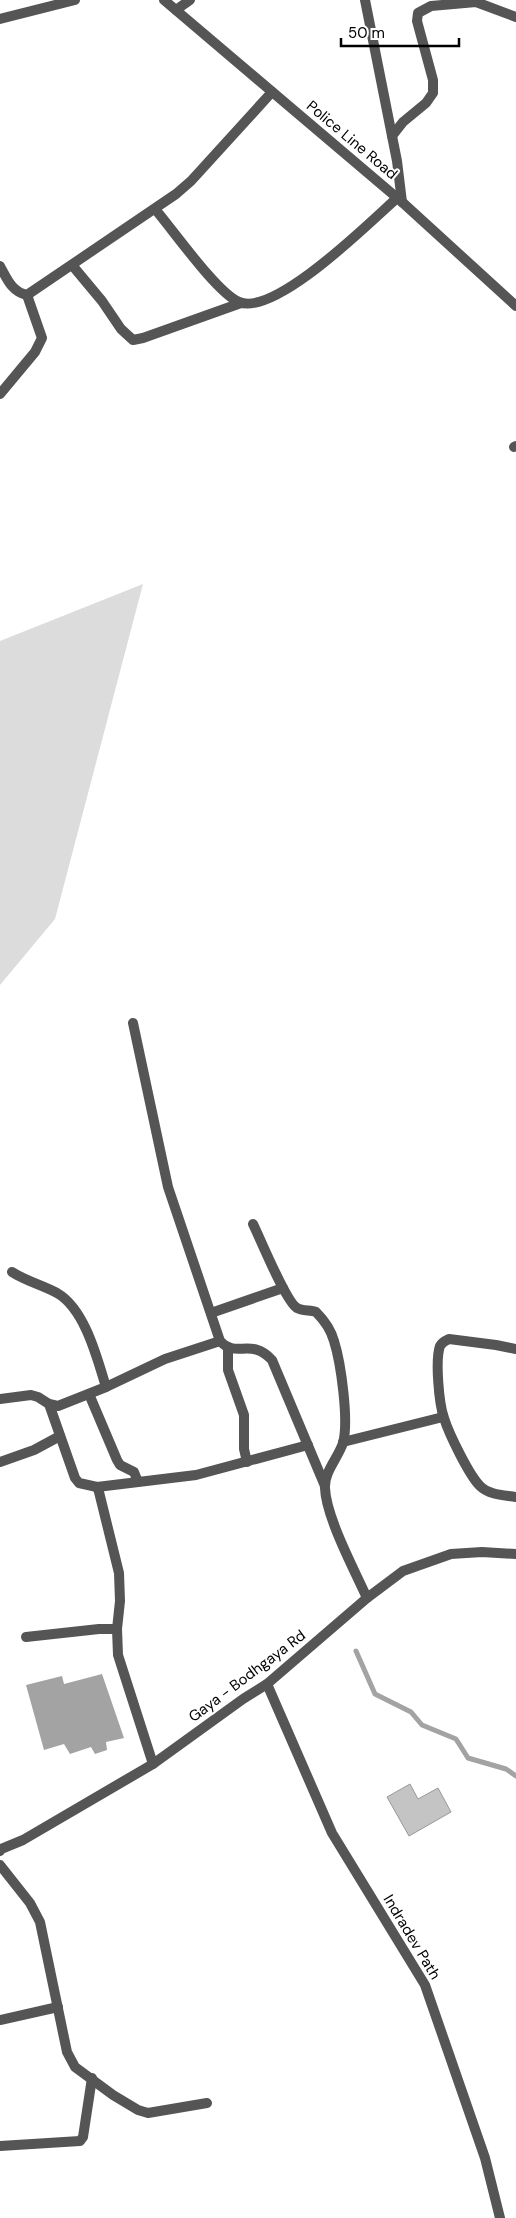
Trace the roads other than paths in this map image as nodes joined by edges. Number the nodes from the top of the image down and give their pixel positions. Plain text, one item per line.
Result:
1 (75, 0) edge
2 (164, 0) edge
3 (190, 0) edge
4 (365, 0) edge
5 (176, 10) junction
6 (516, 17) edge
7 (0, 19) edge
8 (272, 92) junction
9 (392, 136) junction
10 (400, 200) junction
11 (155, 209) junction
12 (72, 265) junction
13 (0, 266) edge
14 (27, 295) junction
15 (240, 303) junction
16 (516, 306) edge
17 (0, 394) edge
18 (133, 1023) dead end
19 (252, 1224) dead end
20 (12, 1272) dead end
21 (283, 1288) junction
22 (211, 1313) junction
23 (224, 1344) junction
24 (516, 1349) edge
25 (106, 1387) junction
26 (89, 1394) junction
27 (0, 1398) edge
28 (49, 1404) junction
29 (443, 1417) junction
30 (60, 1436) junction
31 (343, 1442) junction
32 (308, 1445) junction
33 (0, 1462) edge
34 (247, 1462) junction
35 (138, 1482) junction
36 (325, 1486) junction
37 (97, 1487) junction
38 (516, 1496) edge
39 (516, 1554) edge
40 (367, 1598) junction
41 (117, 1629) junction
42 (26, 1637) dead end
43 (267, 1684) junction
44 (154, 1764) junction
45 (0, 1849) edge
46 (0, 1865) edge
47 (58, 2007) junction
48 (0, 2020) edge
49 (92, 2078) junction
50 (207, 2103) dead end
51 (0, 2146) edge
52 (500, 2218) edge

1 - 7 street
2 - 5 street, Police Line Road
3 - 5 street
4 - 9 street
5 - 8 street, Police Line Road
6 - 9 street
8 - 10 street, Police Line Road
8 - 11 street
9 - 10 street
10 - 15 street
10 - 16 street, Police Line Road
11 - 12 street
11 - 15 street
12 - 14 street
12 - 15 street
13 - 14 street
14 - 17 street
18 - 22 street
19 - 21 street
20 - 25 street
21 - 22 street
21 - 31 street
22 - 23 street
23 - 25 street
23 - 32 street
23 - 34 street
24 - 29 street
25 - 26 street
26 - 28 street
26 - 35 street
27 - 28 street
28 - 30 street
29 - 31 street
29 - 38 street
30 - 33 street
30 - 37 street
31 - 36 street
32 - 34 street
32 - 36 street
34 - 35 street
35 - 37 street
36 - 40 street
37 - 41 street
39 - 40 street, Gaya - Bodhgaya Rd
40 - 43 street, Gaya - Bodhgaya Rd
41 - 42 street
41 - 44 street
43 - 44 street, Gaya - Bodhgaya Rd
43 - 52 street, Indradev Path
44 - 45 street, Gaya - Bodhgaya Rd
46 - 47 street
47 - 48 street
47 - 49 street
49 - 50 street
49 - 51 street

